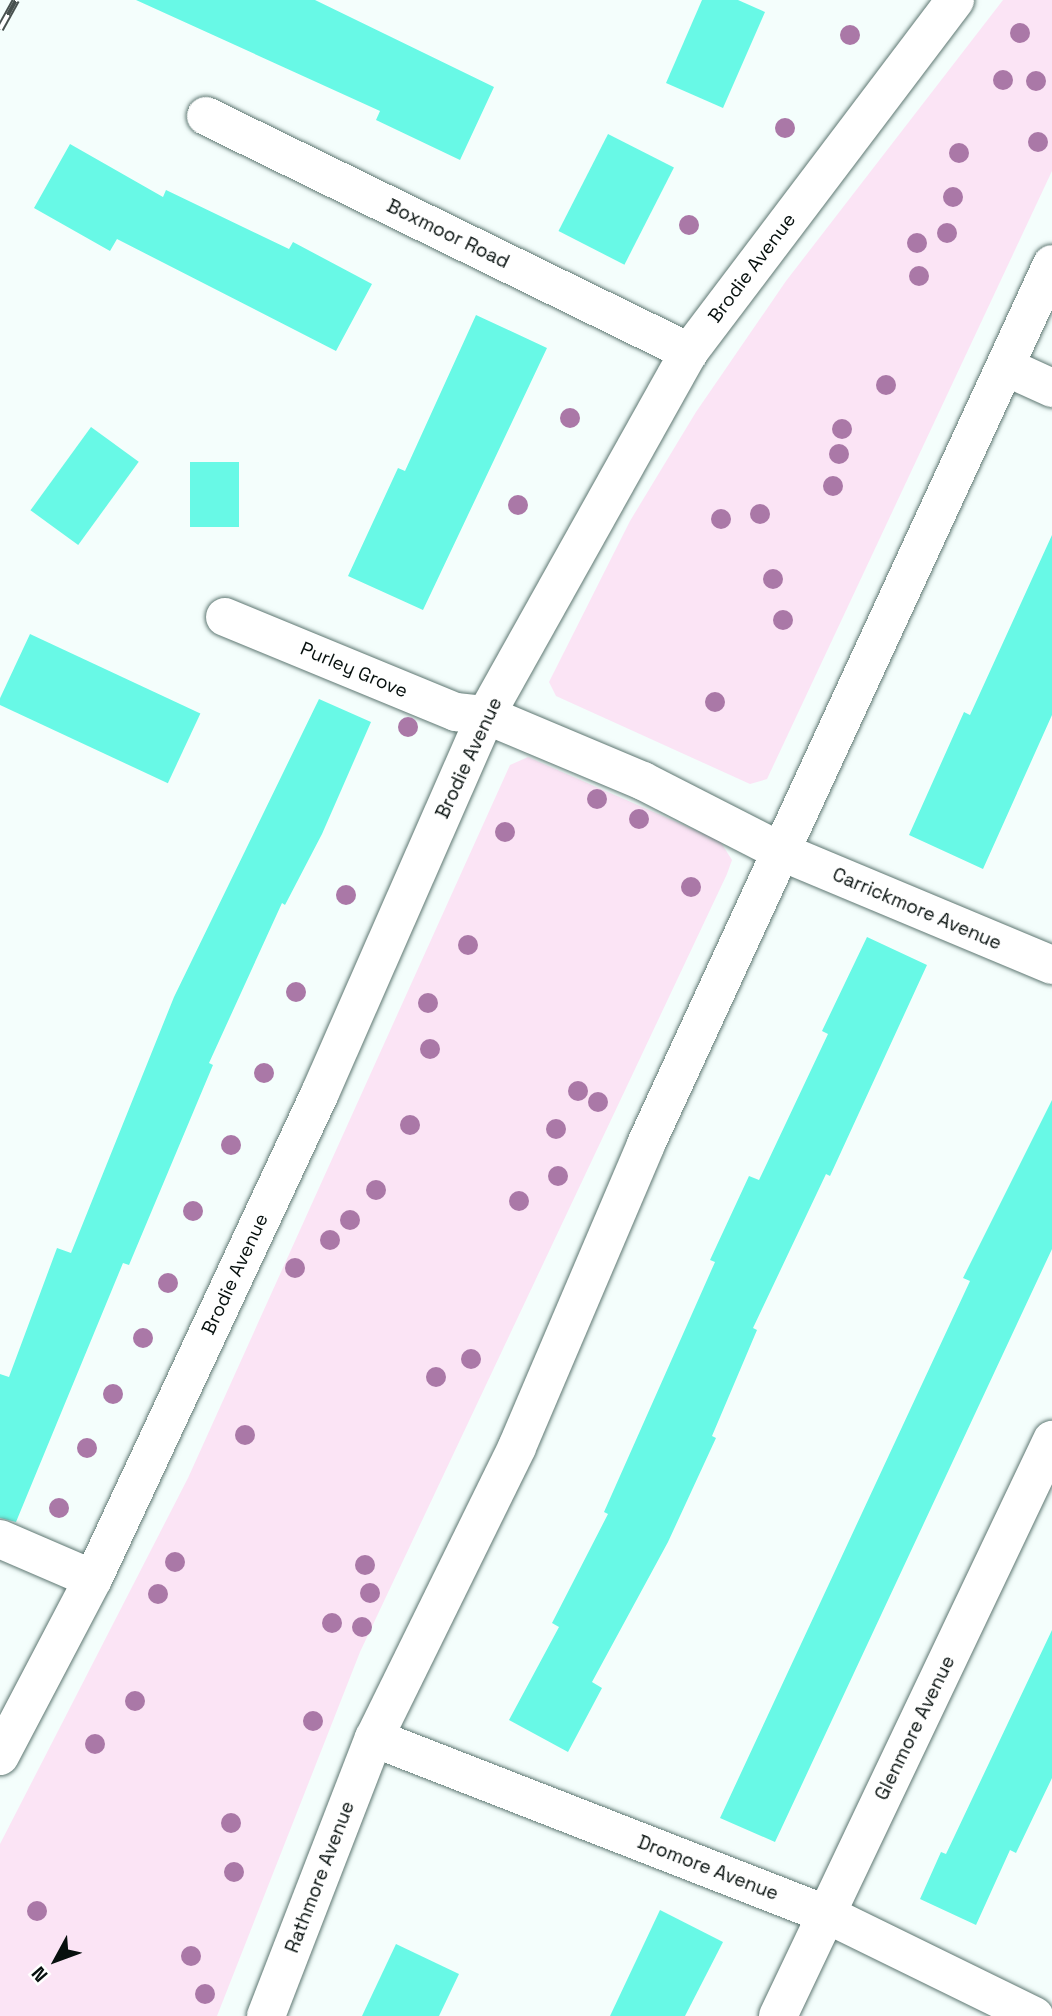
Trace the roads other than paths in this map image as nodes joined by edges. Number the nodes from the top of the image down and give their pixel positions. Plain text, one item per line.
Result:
1 (955, 0) edge
2 (206, 116) dead end
3 (1052, 264) edge
4 (689, 352) junction
5 (1006, 367) junction
6 (1052, 388) edge
7 (225, 617) dead end
8 (486, 715) junction
9 (782, 852) junction
10 (1052, 965) edge
11 (1052, 1440) edge
12 (0, 1539) edge
13 (93, 1579) junction
14 (374, 1738) junction
15 (0, 1756) edge
16 (826, 1914) junction
17 (266, 2016) edge
18 (778, 2016) edge
19 (1034, 2016) edge

1 - 4 street, Brodie Avenue
2 - 4 street, Boxmoor Road
3 - 5 street
4 - 8 street, Brodie Avenue
5 - 6 street
5 - 9 street
7 - 8 street, Purley Grove
8 - 9 street, Purley Grove
8 - 13 street, Brodie Avenue
9 - 10 street, Carrickmore Avenue
9 - 14 street
11 - 16 street, Glenmore Avenue
12 - 13 street
13 - 15 street, Brodie Avenue
14 - 16 street, Dromore Avenue
14 - 17 street, Rathmore Avenue
16 - 18 street, Glenmore Avenue
16 - 19 street, Dromore Avenue

